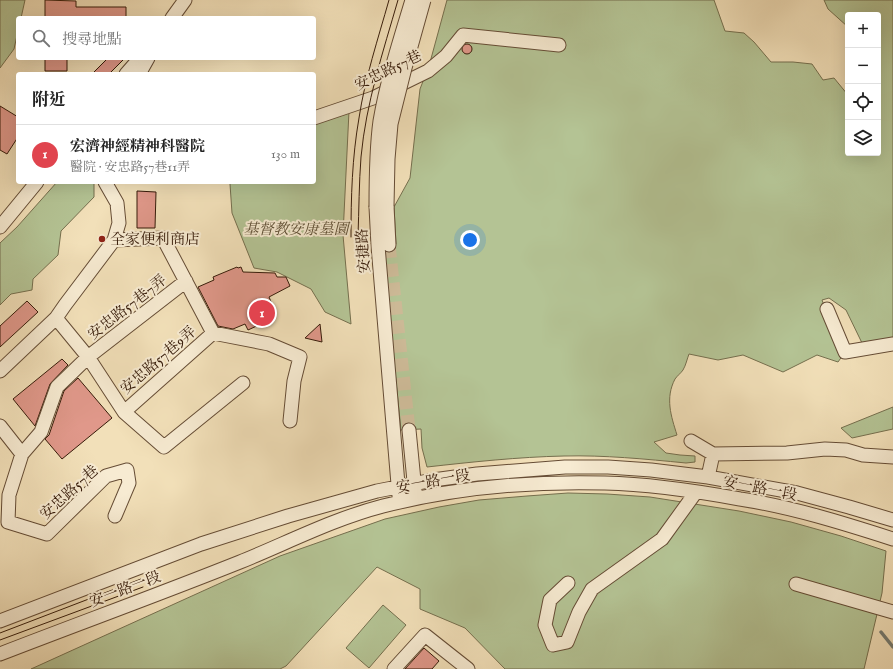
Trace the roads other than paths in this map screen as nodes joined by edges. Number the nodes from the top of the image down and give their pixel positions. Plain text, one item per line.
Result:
1 (185, 0) edge
2 (412, 0) edge
3 (424, 0) edge
4 (173, 16) edge
5 (559, 44) dead end
6 (138, 60) edge
7 (147, 60) edge
8 (128, 72) edge
9 (141, 72) edge
10 (316, 117) edge
11 (35, 184) edge
12 (107, 184) edge
13 (381, 206) junction
14 (0, 227) edge
15 (114, 240) junction
16 (389, 245) tunnel mouth
17 (186, 281) junction
18 (827, 309) dead end
19 (56, 318) junction
20 (213, 333) junction
21 (893, 344) edge
22 (88, 358) junction
23 (0, 371) edge
24 (242, 383) dead end
25 (124, 412) junction
26 (290, 422) dead end
27 (0, 426) edge
28 (409, 430) tunnel mouth
29 (691, 441) dead end
30 (22, 454) junction
31 (713, 454) junction
32 (893, 457) edge
33 (685, 474) junction
34 (708, 477) junction
35 (415, 484) junction
36 (398, 487) junction
37 (689, 491) junction
38 (5, 498) edge
39 (416, 499) junction
40 (400, 503) junction
41 (115, 516) dead end
42 (893, 520) edge
43 (893, 539) edge
44 (568, 583) dead end
45 (796, 584) dead end
46 (893, 612) edge
47 (0, 621) edge
48 (0, 654) edge
49 (394, 669) edge
50 (468, 669) edge

1 - 4 street
2 - 13 street, 安捷路, bridge
3 - 13 street, 安捷路, bridge
5 - 10 street, 安忠路57巷
6 - 8 street
7 - 9 street
11 - 14 street
12 - 15 street
13 - 16 street, 安捷路
13 - 36 street, 安捷路
15 - 17 street
15 - 19 street
17 - 20 street
17 - 22 street, 安忠路57巷7弄
18 - 21 street
19 - 22 street
19 - 23 street
20 - 25 street, 安忠路57巷9弄
20 - 26 street
22 - 25 street
22 - 30 street, 安忠路57巷
24 - 25 street
27 - 30 street
28 - 35 street
29 - 31 street
30 - 38 street, 安忠路57巷
31 - 32 street
31 - 34 street
33 - 34 street, 安一路一段
33 - 35 street, 安一路一段
33 - 37 street
34 - 42 street, 安一路一段
35 - 36 street, 安一路一段
35 - 39 street
36 - 40 street, 安捷路
36 - 47 street, 安一路一段
37 - 39 street, 安一路一段
37 - 43 street, 安一路一段
37 - 44 street
38 - 41 street, 安忠路57巷
39 - 40 street, 安一路一段
40 - 48 street, 安一路一段
45 - 46 street
49 - 50 street

